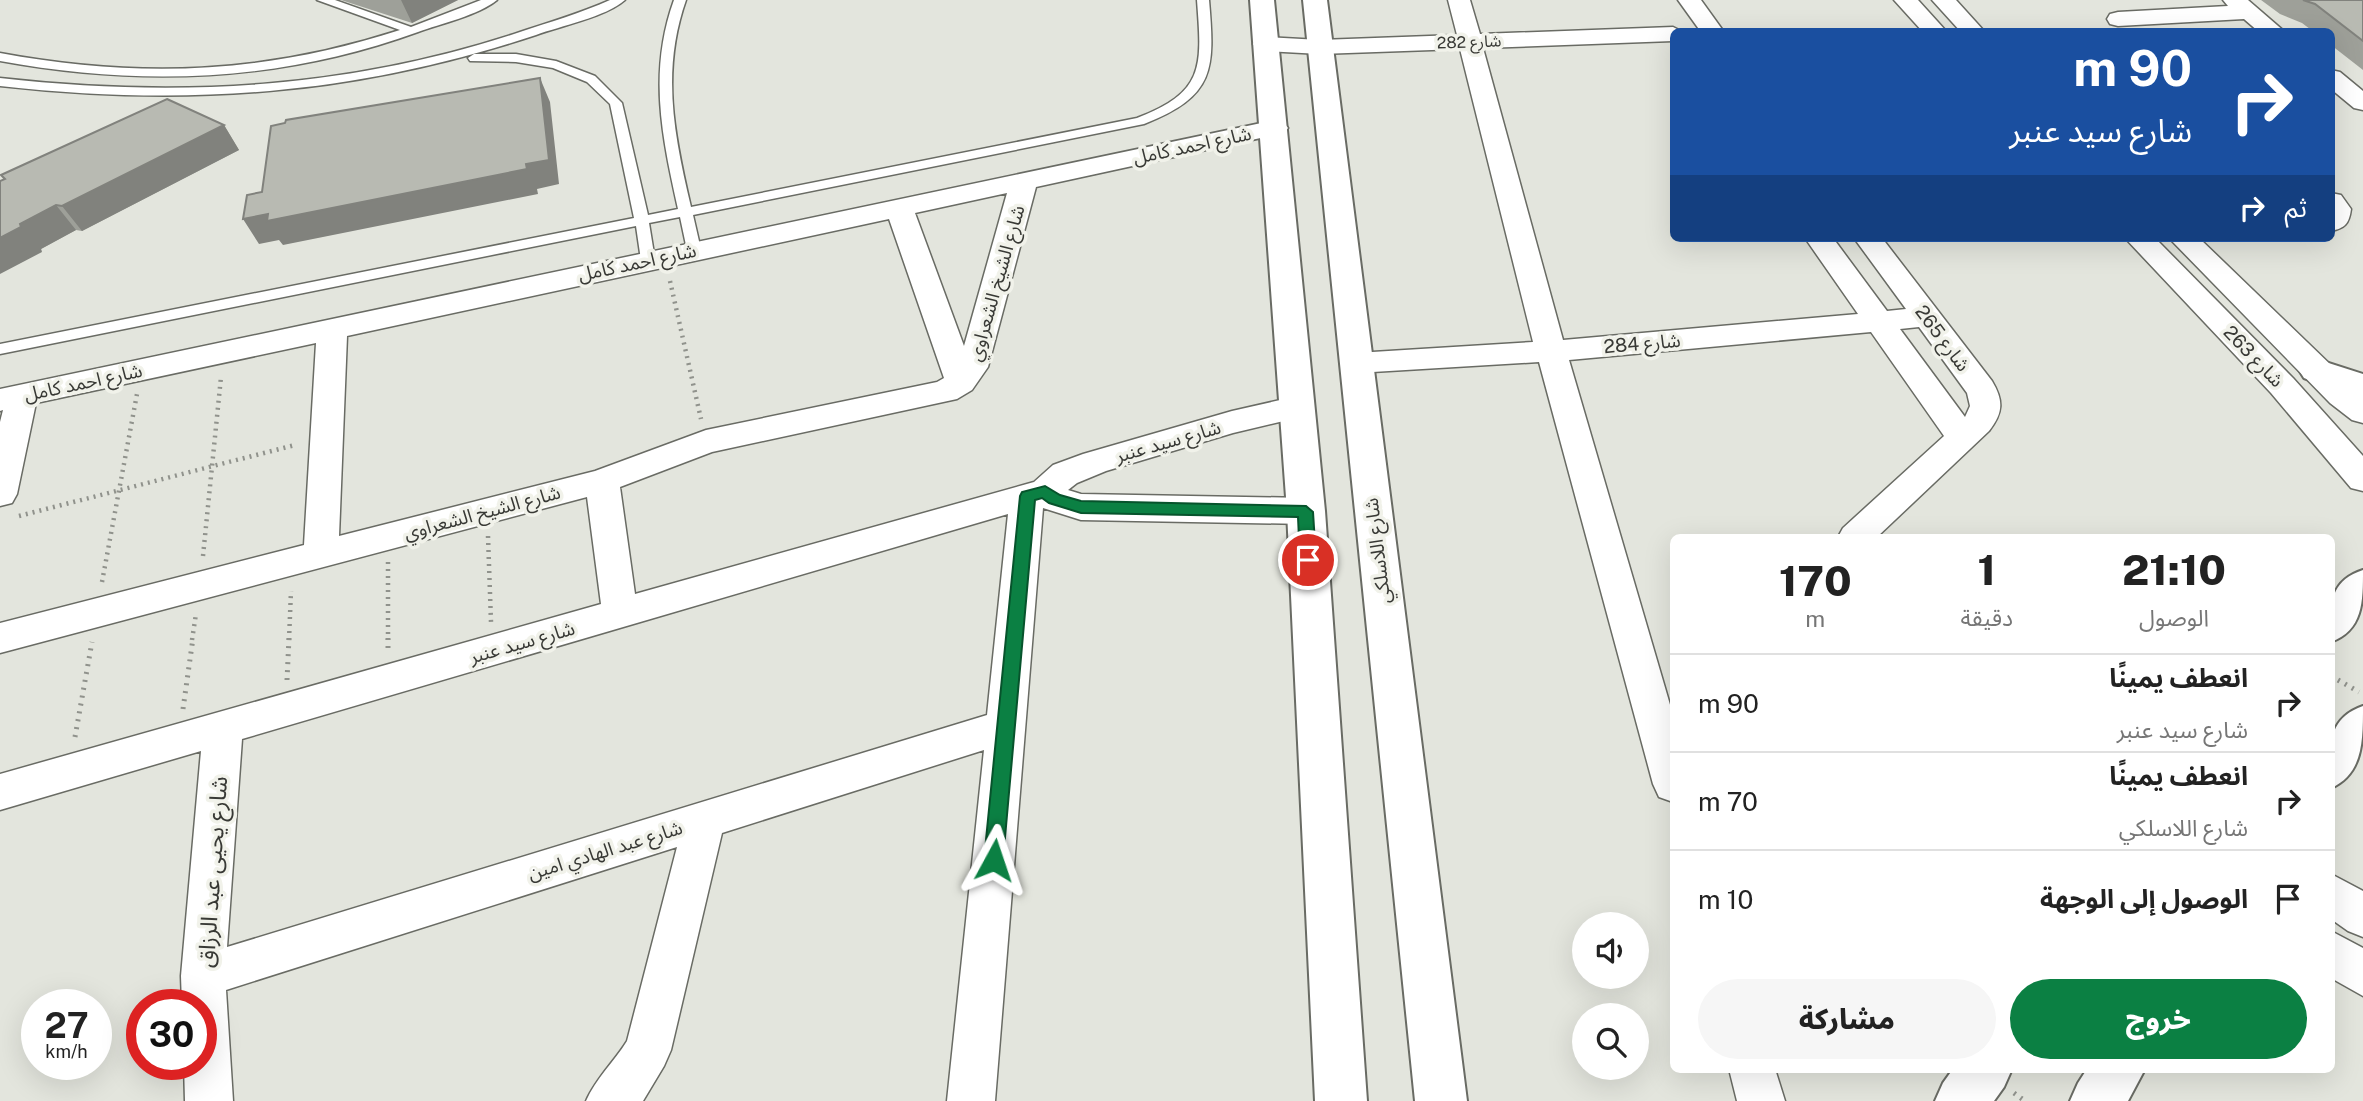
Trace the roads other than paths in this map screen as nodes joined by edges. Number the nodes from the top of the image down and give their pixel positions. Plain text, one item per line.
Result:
1 (323, 0) edge
2 (491, 0) edge
3 (620, 0) edge
4 (680, 0) edge
5 (1203, 0) edge
6 (1262, 0) edge
7 (1315, 0) edge
8 (1459, 0) edge
9 (1689, 0) edge
10 (1906, 0) edge
11 (1943, 0) edge
12 (2242, 6) edge
13 (2118, 19) edge
14 (1710, 28) edge
15 (1932, 28) edge
16 (1971, 28) edge
17 (2269, 28) edge
18 (411, 31) junction
19 (1670, 34) edge
20 (1470, 42) junction
21 (1265, 44) junction
22 (1320, 47) junction
23 (0, 57) edge
24 (457, 58) junction
25 (2335, 81) edge
26 (0, 82) edge
27 (171, 95) junction
28 (2363, 103) edge
29 (151, 108) edge
30 (1275, 128) junction
31 (1024, 181) junction
32 (899, 207) junction
33 (685, 212) junction
34 (642, 221) junction
35 (1822, 242) edge
36 (1871, 242) edge
37 (2143, 242) edge
38 (2187, 242) edge
39 (694, 250) junction
40 (656, 258) junction
41 (1928, 317) junction
42 (1879, 322) junction
43 (332, 329) junction
44 (0, 349) edge
45 (1551, 351) junction
46 (1356, 363) junction
47 (2316, 370) junction
48 (961, 382) junction
49 (2363, 387) edge
50 (11, 397) edge
51 (1298, 407) junction
52 (2363, 412) edge
53 (1962, 438) junction
54 (2363, 479) edge
55 (603, 481) junction
56 (1036, 494) junction
57 (5, 507) edge
58 (1306, 512) junction
59 (1859, 534) edge
60 (306, 558) junction
61 (2363, 585) edge
62 (620, 614) junction
63 (2335, 621) edge
64 (0, 638) edge
65 (1665, 717) edge
66 (2363, 724) edge
67 (1006, 726) junction
68 (223, 728) junction
69 (1670, 759) edge
70 (2335, 762) edge
71 (0, 792) edge
72 (705, 819) junction
73 (2335, 897) edge
74 (2363, 916) edge
75 (2335, 955) edge
76 (2363, 974) edge
77 (203, 976) junction
78 (1753, 1073) edge
79 (1983, 1073) edge
80 (2116, 1073) edge
81 (209, 1101) edge
82 (610, 1101) edge
83 (971, 1101) edge
84 (1341, 1101) edge
85 (1441, 1101) edge
86 (1761, 1101) edge
87 (1961, 1101) edge
88 (2096, 1101) edge

1 - 18 lane
2 - 18 lane
3 - 24 lane
4 - 33 lane
5 - 33 lane
6 - 21 main road
7 - 22 main road, شارع اللاسلكي
8 - 20 street
9 - 14 street
10 - 15 street
11 - 16 street
12 - 13 street
12 - 17 street
18 - 23 lane
19 - 20 street, شارع 282
20 - 22 street, شارع 282
20 - 45 street
21 - 22 street, شارع 282
21 - 30 main road
22 - 46 main road, شارع اللاسلكي
24 - 27 lane
24 - 34 lane
25 - 28 street
26 - 27 lane
27 - 29 lane
30 - 31 street, شارع احمد كامل
30 - 51 main road
31 - 32 street, شارع احمد كامل
31 - 48 street, شارع الشيخ الشعراوي
32 - 39 street, شارع احمد كامل
32 - 48 street, شارع الشيخ الشعراوي
33 - 34 lane
33 - 39 lane
34 - 40 lane
34 - 44 lane
35 - 42 street
36 - 41 street, شارع 265
37 - 54 street, شارع 263
38 - 47 street, شارع 263
39 - 40 street, شارع احمد كامل
40 - 43 street, شارع احمد كامل
41 - 42 street, شارع 284
41 - 53 street, شارع 265
42 - 45 street, شارع 284
42 - 53 street
43 - 50 street, شارع احمد كامل
43 - 60 street
45 - 46 street, شارع 284
45 - 65 street
46 - 85 main road, شارع اللاسلكي
47 - 49 main road
47 - 52 street, شارع 263
48 - 55 street, شارع الشيخ الشعراوي
50 - 57 street
51 - 56 street, شارع سيد عنبر
51 - 58 main road
53 - 59 street, شارع 265
55 - 60 street, شارع الشيخ الشعراوي
55 - 62 street
56 - 58 street
56 - 62 street, شارع سيد عنبر
56 - 67 street
58 - 84 main road
60 - 64 street, شارع الشيخ الشعراوي
61 - 63 main road
62 - 68 street, شارع سيد عنبر
65 - 69 street
66 - 70 main road
67 - 72 street, شارع عبد الهادي امين
67 - 83 street
68 - 71 street, شارع سيد عنبر
68 - 77 street, شارع يحيى عبد الرزاق
72 - 77 street, شارع عبد الهادي امين
72 - 82 street
73 - 74 street
75 - 76 street
77 - 81 street, شارع يحيى عبد الرزاق
78 - 86 street
79 - 87 main road
80 - 88 main road

